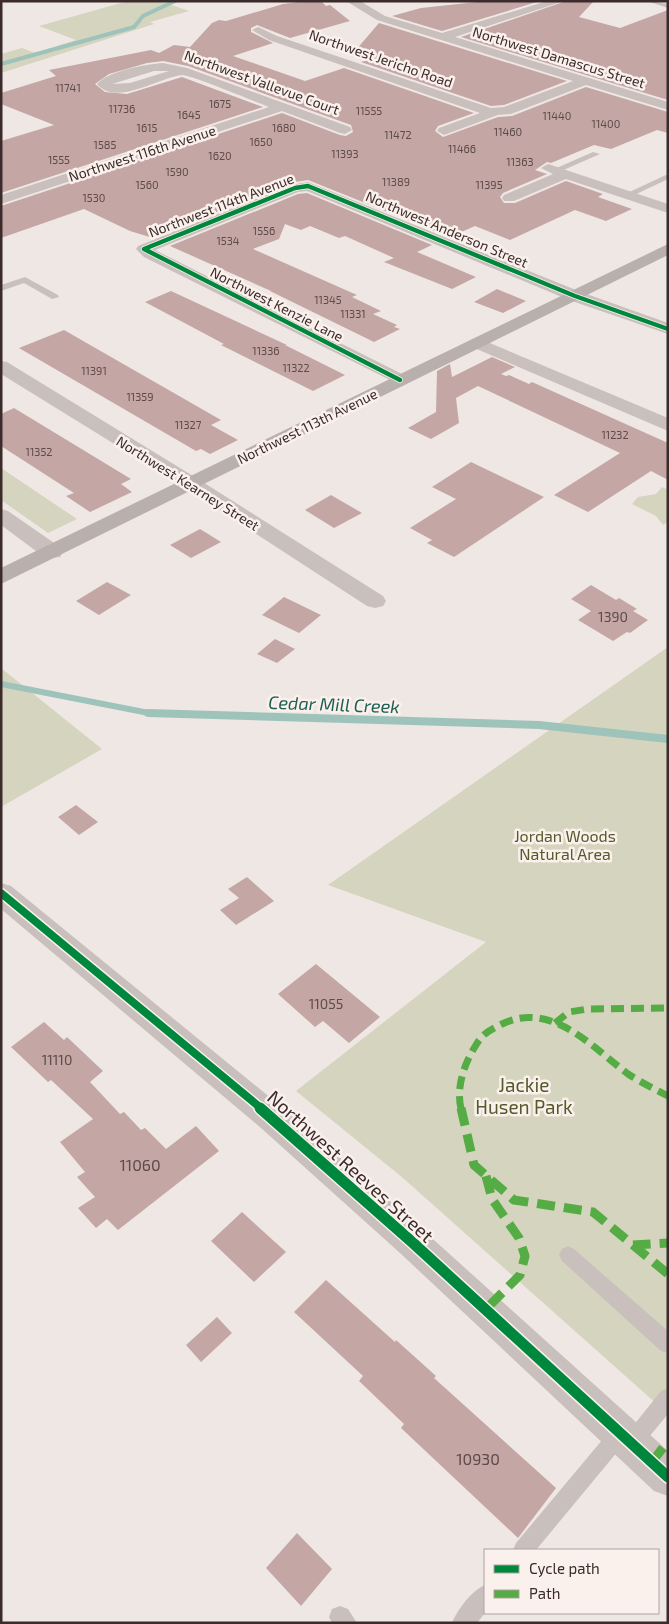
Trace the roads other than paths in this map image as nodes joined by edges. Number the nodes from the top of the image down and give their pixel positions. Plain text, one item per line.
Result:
1 (351, 1) edge
2 (559, 1) edge
3 (652, 1) edge
4 (668, 6) edge
5 (258, 30) dead end
6 (442, 37) junction
7 (183, 71) junction
8 (584, 81) junction
9 (665, 104) edge
10 (282, 107) junction
11 (495, 112) junction
12 (345, 130) dead end
13 (444, 131) dead end
14 (596, 154) dead end
15 (556, 171) junction
16 (668, 176) edge
17 (308, 186) joint
18 (627, 195) junction
19 (509, 198) dead end
20 (1, 200) edge
21 (668, 209) edge
22 (144, 249) joint
23 (668, 249) edge
24 (1, 288) edge
25 (575, 296) junction
26 (55, 297) dead end
27 (668, 329) edge
28 (478, 343) junction
29 (1, 366) edge
30 (400, 380) junction
31 (668, 425) edge
32 (191, 483) junction
33 (1, 515) edge
34 (52, 552) junction
35 (1, 577) edge
36 (374, 601) dead end
37 (1, 893) edge
38 (568, 1255) dead end
39 (668, 1344) edge
40 (668, 1398) edge
41 (626, 1438) junction
42 (668, 1477) edge
43 (524, 1549) edge
44 (484, 1597) edge
45 (463, 1623) edge

1 - 6 street, Northwest Damascus Street
2 - 6 street, Northwest Damascus Street
3 - 4 lane
5 - 11 street, Northwest Jericho Road
6 - 8 street, Northwest Damascus Street
7 - 7 street, Northwest Vallevue Court
7 - 10 street, Northwest Vallevue Court
8 - 9 street, Northwest Damascus Street
8 - 11 street
10 - 12 street, Northwest Vallevue Court
10 - 20 street, Northwest 116th Avenue
11 - 13 street
14 - 15 lane
15 - 18 street
15 - 19 street
16 - 18 lane
17 - 22 street, Northwest 114th Avenue
17 - 25 street, Northwest Anderson Street
18 - 21 street
22 - 30 street, Northwest Kenzie Lane
23 - 25 street, Northwest 113th Avenue
24 - 26 lane
25 - 27 street, Northwest Anderson Street
25 - 28 street, Northwest 113th Avenue
28 - 30 street, Northwest 113th Avenue
28 - 31 street
29 - 32 street, Northwest Kearney Street
30 - 32 street, Northwest 113th Avenue
32 - 34 street, Northwest 113th Avenue
32 - 36 street, Northwest Kearney Street
33 - 34 street
34 - 35 street, Northwest 113th Avenue
37 - 41 street, Northwest Reeves Street
38 - 39 lane
40 - 41 lane
41 - 42 street, Northwest Reeves Street
41 - 43 lane
44 - 45 lane

